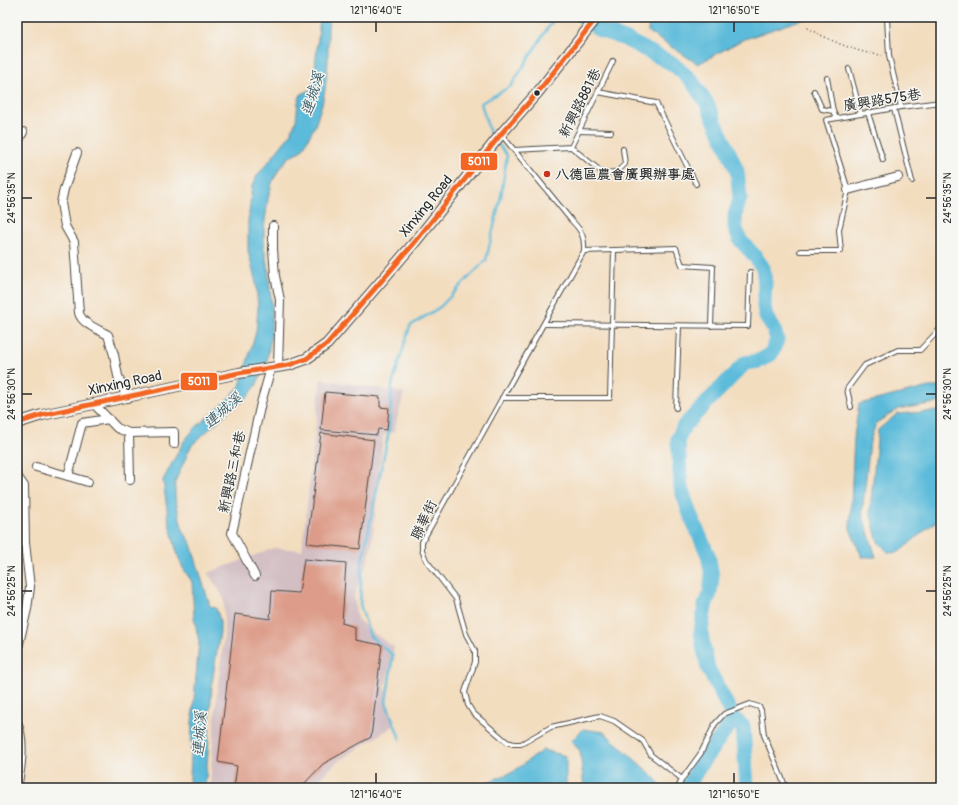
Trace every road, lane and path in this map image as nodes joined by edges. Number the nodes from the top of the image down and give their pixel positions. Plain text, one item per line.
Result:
1 (597, 17) edge
2 (887, 17) edge
3 (807, 28) dead end
4 (889, 56) junction
5 (613, 62) dead end
6 (849, 68) dead end
7 (827, 78) dead end
8 (814, 91) dead end
9 (598, 92) junction
10 (941, 102) edge
11 (901, 107) junction
12 (894, 109) junction
13 (833, 111) junction
14 (868, 113) junction
15 (861, 114) junction
16 (836, 118) junction
17 (22, 132) dead end
18 (579, 132) junction
19 (611, 132) dead end
20 (500, 135) junction
21 (17, 143) edge
22 (571, 147) junction
23 (624, 149) dead end
24 (514, 150) junction
25 (77, 152) dead end
26 (883, 160) dead end
27 (898, 177) dead end
28 (912, 181) dead end
29 (696, 184) dead end
30 (848, 190) junction
31 (273, 226) dead end
32 (614, 250) junction
33 (584, 251) junction
34 (800, 251) dead end
35 (750, 272) dead end
36 (544, 324) junction
37 (612, 324) junction
38 (679, 326) junction
39 (711, 326) junction
40 (941, 328) edge
41 (272, 368) junction
42 (127, 398) junction
43 (502, 398) junction
44 (94, 404) junction
45 (851, 407) dead end
46 (676, 408) dead end
47 (108, 419) junction
48 (17, 423) edge
49 (129, 433) junction
50 (174, 444) dead end
51 (36, 467) dead end
52 (17, 476) edge
53 (68, 476) junction
54 (130, 480) dead end
55 (88, 482) dead end
56 (255, 576) dead end
57 (17, 652) edge
58 (17, 722) edge
59 (682, 779) junction
60 (17, 788) edge
61 (678, 788) edge
62 (786, 788) edge

1 - 20 street, Xinxing Road
2 - 4 lane
3 - 4 path
4 - 11 lane
5 - 9 lane, 新興路881巷
6 - 15 lane
7 - 13 lane
8 - 13 lane
9 - 18 lane, 新興路881巷
9 - 29 lane
10 - 11 lane, 廣興路575巷
11 - 12 lane, 廣興路575巷
12 - 14 lane, 廣興路575巷
12 - 28 lane
13 - 16 lane
14 - 15 lane, 廣興路575巷
14 - 26 lane
15 - 16 lane, 廣興路575巷
16 - 30 lane, 廣興路575巷
17 - 21 street
18 - 19 lane
18 - 22 lane, 新興路881巷
20 - 24 lane
20 - 41 street, Xinxing Road
22 - 23 lane
22 - 24 lane, 新興路881巷
24 - 33 lane
25 - 42 street
27 - 30 street
30 - 34 lane
31 - 41 street, 新興路三和巷
32 - 33 lane
32 - 37 lane
32 - 39 lane
33 - 36 lane, 聯華街
35 - 39 lane
36 - 37 lane
36 - 43 lane, 聯華街
37 - 38 lane
37 - 43 lane
38 - 39 lane
38 - 46 lane
40 - 45 lane
41 - 42 street, Xinxing Road
41 - 56 street, 新興路三和巷
42 - 44 street, Xinxing Road
43 - 59 lane, 聯華街
44 - 47 street
44 - 48 street, Xinxing Road
47 - 49 street
47 - 53 street
49 - 50 street
49 - 54 street
51 - 53 street
52 - 57 street
53 - 55 street
58 - 60 street
59 - 61 lane
59 - 62 lane

